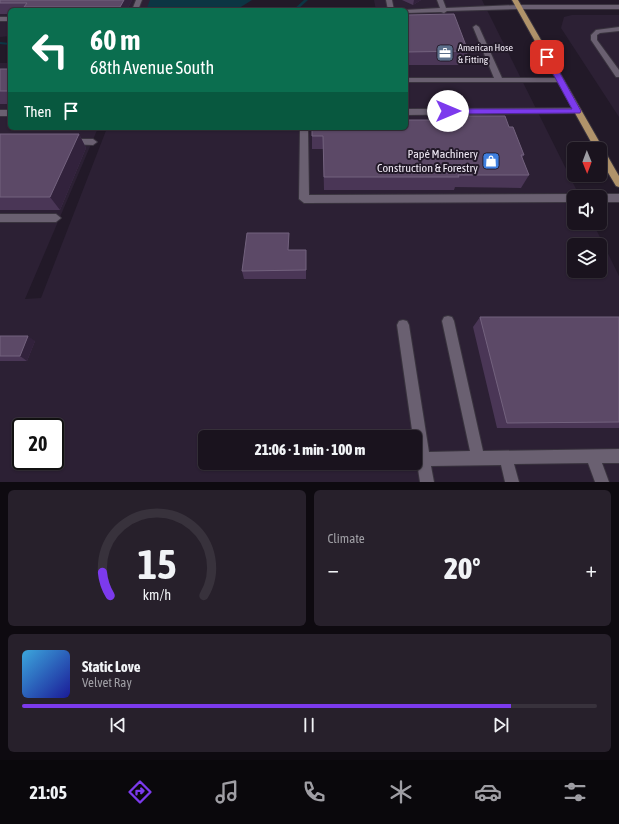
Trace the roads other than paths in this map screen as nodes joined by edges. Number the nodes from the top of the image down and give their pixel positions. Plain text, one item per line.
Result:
1 (440, 0) edge
2 (515, 0) edge
3 (609, 0) edge
4 (519, 7) junction
5 (617, 7) edge
6 (408, 11) edge
7 (444, 11) junction
8 (476, 27) dead end
9 (619, 29) edge
10 (619, 75) edge
11 (408, 80) edge
12 (498, 80) junction
13 (560, 80) junction
14 (577, 111) junction
15 (408, 112) edge
16 (304, 130) edge
17 (62, 142) edge
18 (94, 142) dead end
19 (594, 142) edge
20 (607, 164) edge
21 (619, 184) edge
22 (567, 198) edge
23 (607, 198) edge
24 (619, 198) edge
25 (0, 218) edge
26 (56, 218) dead end
27 (448, 321) dead end
28 (403, 325) dead end
29 (619, 456) edge
30 (593, 457) junction
31 (478, 458) junction
32 (506, 458) junction
33 (423, 459) junction
34 (427, 482) edge
35 (512, 482) edge
36 (602, 482) edge

1 - 7 street
2 - 4 main road
3 - 5 street
4 - 5 street
4 - 7 street
4 - 13 main road
6 - 7 street
8 - 12 street
9 - 10 street
11 - 12 street
12 - 13 street
13 - 14 main road
14 - 15 street
14 - 19 main road
16 - 22 street
17 - 18 street
20 - 21 main road
23 - 24 street
25 - 26 street
27 - 31 street
28 - 33 street
29 - 30 street
30 - 32 street
30 - 36 street
31 - 32 street
31 - 33 street
32 - 35 street
33 - 34 street

